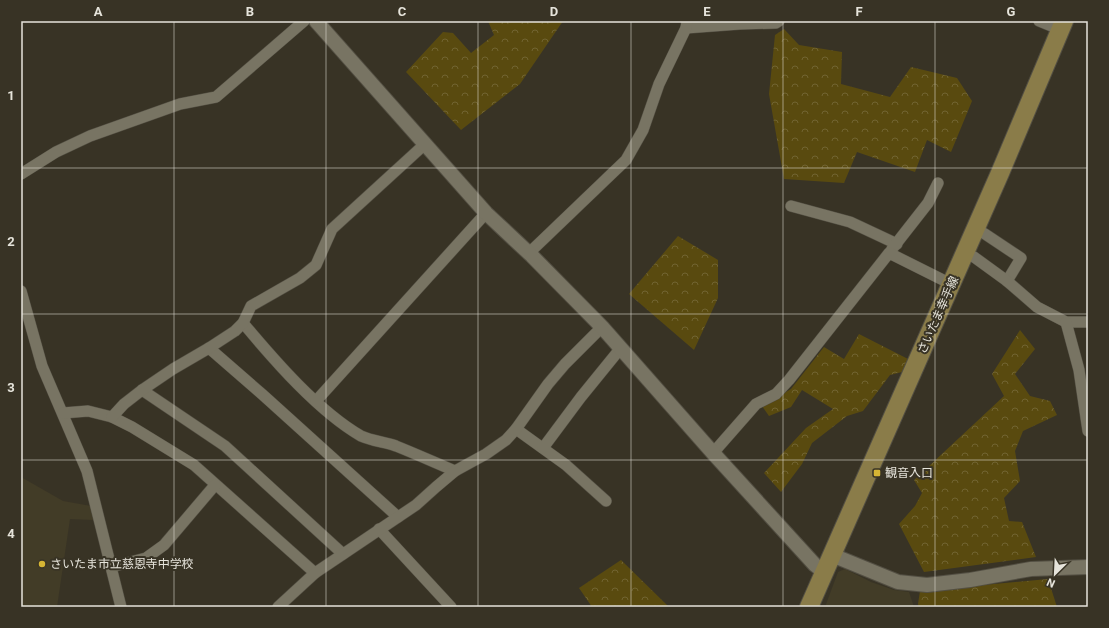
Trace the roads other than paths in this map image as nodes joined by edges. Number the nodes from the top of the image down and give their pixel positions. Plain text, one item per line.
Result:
1 (304, 21) edge
2 (316, 21) edge
3 (779, 21) edge
4 (1039, 21) edge
5 (687, 25) edge
6 (1062, 25) edge
7 (425, 144) junction
8 (21, 174) edge
9 (938, 183) dead end
10 (791, 206) dead end
11 (486, 213) junction
12 (976, 229) junction
13 (897, 244) junction
14 (529, 253) junction
15 (889, 253) junction
16 (965, 253) junction
17 (1007, 281) junction
18 (951, 284) junction
19 (21, 291) edge
20 (1066, 322) junction
21 (1088, 322) edge
22 (242, 323) junction
23 (602, 326) junction
24 (209, 348) junction
25 (620, 349) junction
26 (142, 390) junction
27 (316, 401) junction
28 (63, 413) junction
29 (112, 417) junction
30 (516, 429) junction
31 (1088, 431) edge
32 (543, 448) junction
33 (713, 453) junction
34 (455, 471) junction
35 (215, 484) junction
36 (606, 501) dead end
37 (398, 517) junction
38 (379, 529) junction
39 (343, 554) junction
40 (832, 555) junction
41 (111, 567) junction
42 (1088, 567) edge
43 (824, 572) junction
44 (315, 573) junction
45 (813, 605) edge
46 (121, 607) edge
47 (278, 607) edge
48 (450, 607) edge

1 - 8 street
2 - 7 street
3 - 5 street
4 - 6 street
5 - 14 street
6 - 12 main road, さいたま幸手線
7 - 11 street
7 - 22 street
9 - 13 street
10 - 13 street
11 - 14 street
11 - 27 street
12 - 16 main road, さいたま幸手線
12 - 17 street
13 - 15 street
14 - 23 street
15 - 18 street
15 - 33 street
16 - 17 street
16 - 18 main road, さいたま幸手線
17 - 20 street
18 - 40 main road, さいたま幸手線
19 - 28 street
20 - 21 street
20 - 31 street
22 - 24 street
22 - 27 street
23 - 25 street
23 - 30 street
24 - 26 street
24 - 37 street
25 - 32 street
25 - 33 street
26 - 29 street
26 - 39 street
27 - 34 street
28 - 29 street
28 - 41 street
29 - 35 street
30 - 32 street
30 - 34 street
32 - 36 street
33 - 43 street
34 - 37 street
35 - 41 street
35 - 44 street
37 - 38 street
38 - 39 street
38 - 48 street
39 - 44 street
40 - 42 street
40 - 43 main road, さいたま幸手線
41 - 46 street
43 - 45 main road, さいたま幸手線
44 - 47 street

